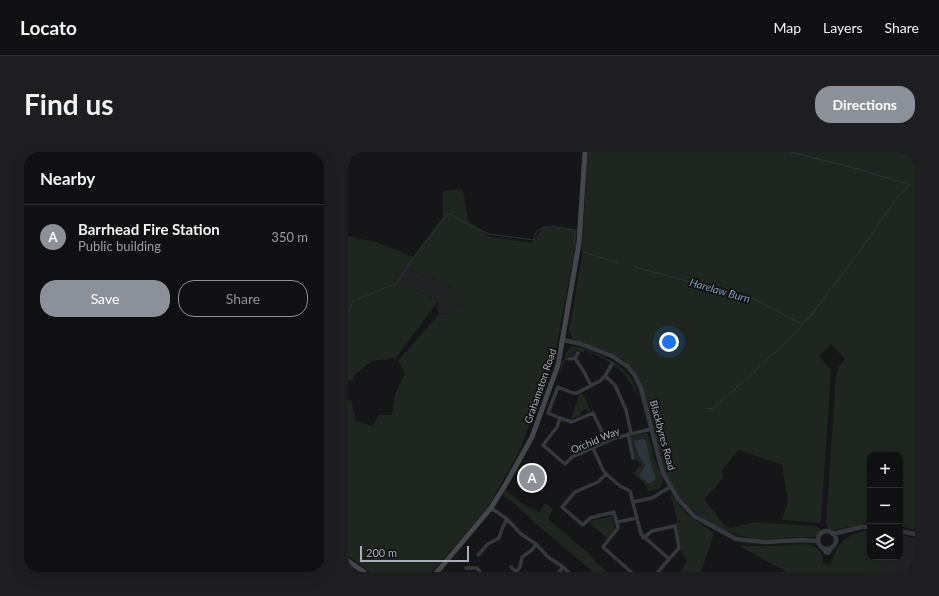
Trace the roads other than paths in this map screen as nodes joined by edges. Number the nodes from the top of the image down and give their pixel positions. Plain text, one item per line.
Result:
1 (585, 152) edge
2 (564, 340) junction
3 (578, 353) dead end
4 (575, 358) junction
5 (568, 359) dead end
6 (612, 364) dead end
7 (605, 376) junction
8 (591, 385) junction
9 (560, 418) junction
10 (651, 429) junction
11 (630, 434) junction
12 (606, 442) junction
13 (593, 448) junction
14 (633, 458) dead end
15 (606, 474) junction
16 (670, 487) junction
17 (633, 502) junction
18 (490, 508) junction
19 (637, 518) junction
20 (508, 519) junction
21 (617, 522) junction
22 (867, 527) edge
23 (903, 532) edge
24 (833, 534) junction
25 (915, 534) edge
26 (643, 538) junction
27 (817, 541) junction
28 (536, 544) junction
29 (484, 548) junction
30 (488, 552) dead end
31 (478, 555) dead end
32 (669, 560) junction
33 (348, 561) edge
34 (511, 567) dead end
35 (564, 567) junction
36 (466, 568) dead end
37 (364, 572) edge
38 (437, 572) edge
39 (480, 572) edge
40 (516, 572) edge
41 (559, 572) edge
42 (568, 572) edge
43 (631, 572) edge
44 (658, 572) edge

1 - 2 main road, Grahamston Road
2 - 10 street, Blackbyres Road
2 - 18 main road, Grahamston Road
3 - 4 street
4 - 5 street
4 - 8 street
6 - 7 street
7 - 8 street
7 - 11 street, Orchid Way
8 - 9 street
9 - 12 street
9 - 13 street, Orchid Way
10 - 11 street, Orchid Way
10 - 16 street, Blackbyres Road
11 - 12 street, Orchid Way
11 - 14 street, Orchid Way
12 - 13 street, Orchid Way
13 - 15 street
15 - 17 street
15 - 21 street
16 - 17 street
16 - 27 street, Blackbyres Road
17 - 19 street
18 - 20 street
18 - 38 main road, Grahamston Road
19 - 21 street
19 - 26 street
20 - 28 street
20 - 29 street
21 - 43 street
22 - 24 street
23 - 25 street
24 - 27 street
24 - 27 street
26 - 32 street
26 - 32 street
28 - 35 street
28 - 40 street
29 - 30 street
29 - 31 street
32 - 44 street
33 - 37 main road
34 - 40 street
35 - 41 street
35 - 42 street
36 - 39 street

